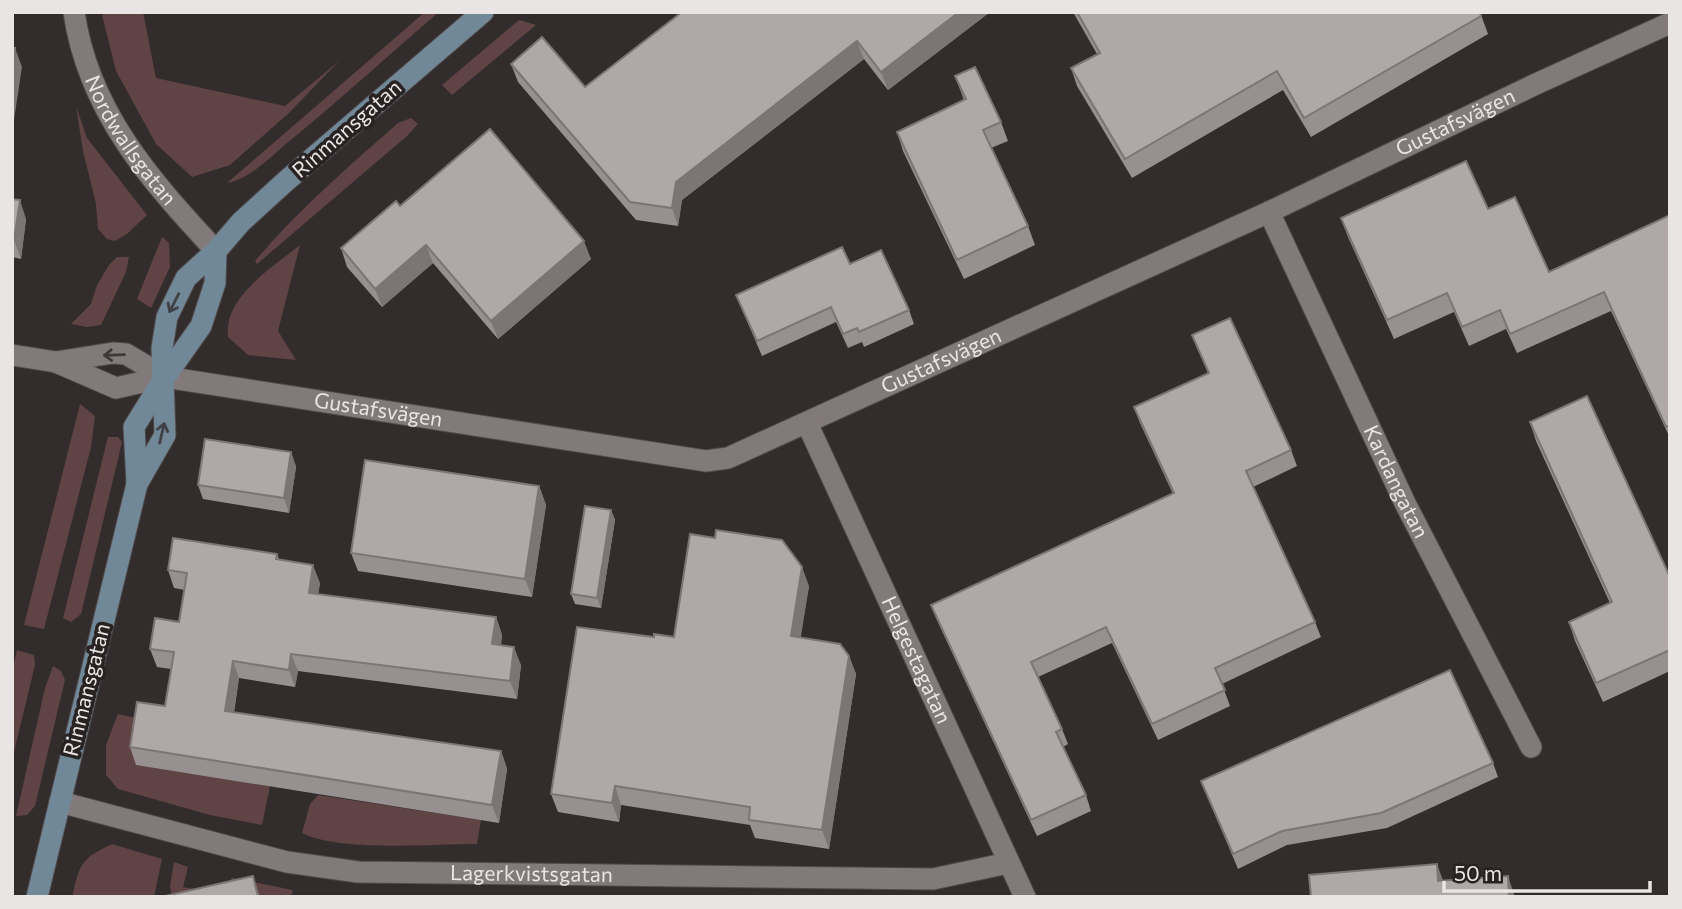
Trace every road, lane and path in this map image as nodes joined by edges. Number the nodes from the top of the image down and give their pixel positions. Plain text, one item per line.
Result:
1 (74, 12) edge
2 (482, 12) edge
3 (1670, 23) edge
4 (1269, 212) junction
5 (216, 251) junction
6 (12, 355) edge
7 (57, 362) junction
8 (164, 377) junction
9 (807, 422) junction
10 (138, 484) junction
11 (1531, 747) dead end
12 (60, 802) junction
13 (1008, 863) junction
14 (37, 897) edge
15 (1025, 897) edge

1 - 5 street, Nordwallsgatan
2 - 5 street, Rinmansgatan
3 - 4 street, Gustafsvägen
4 - 9 street, Gustafsvägen
4 - 11 street, Kardangatan
5 - 8 street, Rinmansgatan
5 -> 8 street, Rinmansgatan
6 - 7 street, Gustafsvägen
7 - 8 street, Gustafsvägen
8 -> 7 street, Gustafsvägen
8 - 9 street, Gustafsvägen
10 -> 8 street, Rinmansgatan
8 - 10 street, Rinmansgatan
9 - 13 street, Helgestagatan
10 - 12 street, Rinmansgatan
12 - 13 street, Lagerkvistsgatan
12 - 14 street, Rinmansgatan
13 - 15 street, Helgestagatan

